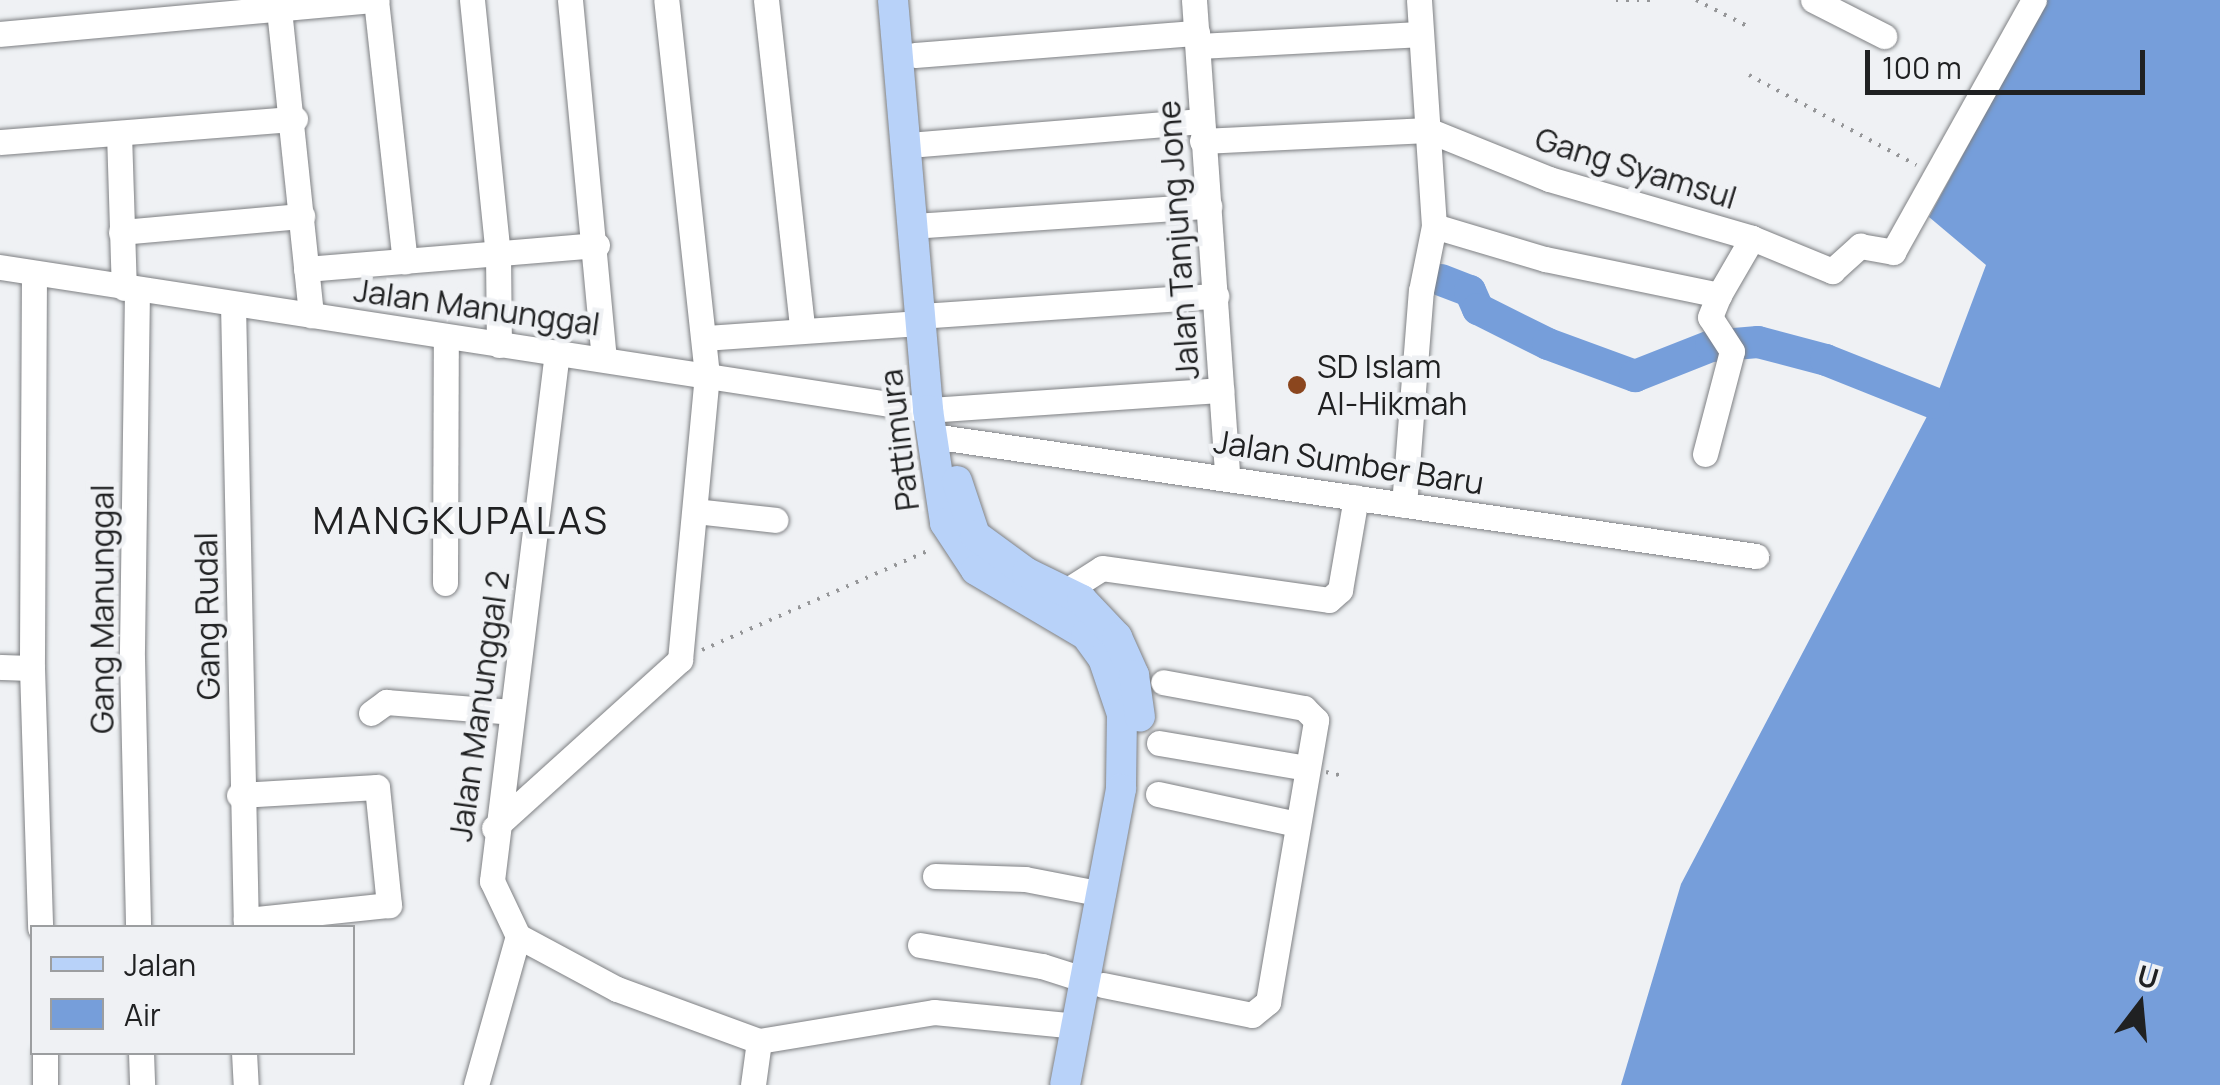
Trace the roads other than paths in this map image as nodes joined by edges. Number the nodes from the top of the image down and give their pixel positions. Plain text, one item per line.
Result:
1 (376, 0) edge
2 (472, 0) edge
3 (570, 0) edge
4 (666, 0) edge
5 (766, 0) edge
6 (894, 0) edge
7 (911, 0) edge
8 (1194, 0) edge
9 (1419, 0) edge
10 (1814, 0) edge
11 (2034, 0) edge
12 (279, 4) edge
13 (0, 34) edge
14 (1422, 34) junction
15 (1884, 36) dead end
16 (1198, 40) junction
17 (915, 55) junction
18 (295, 119) junction
19 (1428, 130) junction
20 (1202, 131) junction
21 (118, 133) junction
22 (0, 142) edge
23 (922, 144) junction
24 (1209, 206) junction
25 (302, 216) junction
26 (927, 225) junction
27 (1434, 226) junction
28 (121, 232) junction
29 (1752, 238) junction
30 (597, 246) junction
31 (498, 254) junction
32 (405, 261) junction
33 (0, 268) edge
34 (306, 269) junction
35 (34, 273) junction
36 (130, 289) junction
37 (1719, 295) junction
38 (1216, 296) junction
39 (233, 304) junction
40 (311, 315) junction
41 (928, 319) junction
42 (802, 328) junction
43 (446, 337) junction
44 (705, 338) junction
45 (499, 346) junction
46 (557, 352) junction
47 (604, 358) junction
48 (706, 375) junction
49 (1220, 390) junction
50 (938, 423) junction
51 (1705, 454) dead end
52 (1228, 476) junction
53 (1356, 497) junction
54 (1404, 505) junction
55 (694, 511) junction
56 (776, 520) dead end
57 (1756, 556) dead end
58 (445, 583) dead end
59 (1054, 598) junction
60 (0, 667) edge
61 (32, 668) junction
62 (1163, 682) dead end
63 (512, 712) junction
64 (372, 713) dead end
65 (1159, 743) dead end
66 (1307, 768) junction
67 (1158, 794) dead end
68 (240, 795) junction
69 (1298, 824) junction
70 (494, 828) junction
71 (935, 876) dead end
72 (1102, 894) junction
73 (246, 924) edge
74 (40, 925) edge
75 (138, 925) edge
76 (518, 936) junction
77 (1102, 943) junction
78 (920, 945) dead end
79 (1094, 983) junction
80 (1077, 1026) junction
81 (759, 1042) junction
82 (46, 1055) edge
83 (141, 1055) edge
84 (244, 1055) edge
85 (46, 1085) edge
86 (142, 1085) edge
87 (246, 1085) edge
88 (476, 1085) edge
89 (753, 1085) edge
90 (1066, 1085) edge
91 (1084, 1085) edge

1 - 12 street
1 - 32 street
2 - 31 street
3 - 30 street
4 - 44 street
5 - 42 street
6 - 41 main road, Pattimura
7 - 17 main road, Pattimura
8 - 16 street, Jalan Tanjung Jone
9 - 14 street
10 - 15 street
11 - 29 street, Gang Syamsul
12 - 13 street
12 - 18 street
14 - 16 street
14 - 19 street
16 - 17 street
16 - 20 street, Jalan Tanjung Jone
17 - 23 main road, Pattimura
18 - 21 street
18 - 25 street
19 - 20 street
19 - 27 street
19 - 29 street, Gang Syamsul
20 - 23 street
20 - 24 street, Jalan Tanjung Jone
21 - 22 street
21 - 28 street, Gang Manunggal
23 - 26 main road, Pattimura
24 - 26 street
24 - 38 street, Jalan Tanjung Jone
25 - 28 street
25 - 34 street
26 - 41 main road, Pattimura
27 - 37 street
27 - 54 street
28 - 36 street, Gang Manunggal
29 - 37 street
30 - 31 street
30 - 47 street
31 - 32 street
31 - 45 street
32 - 34 street
33 - 35 street, Jalan Manunggal
34 - 40 street
35 - 36 street, Jalan Manunggal
35 - 61 street
36 - 39 street, Jalan Manunggal
36 - 75 street, Gang Manunggal
37 - 51 street
38 - 41 street
38 - 49 street, Jalan Tanjung Jone
39 - 40 street, Jalan Manunggal
39 - 68 street, Gang Rudal
40 - 43 street, Jalan Manunggal
41 - 42 street
41 - 50 main road, Pattimura
42 - 44 street
43 - 45 street, Jalan Manunggal
43 - 58 street
44 - 48 street
45 - 46 street, Jalan Manunggal
46 - 47 street, Jalan Manunggal
46 - 63 street, Jalan Manunggal 2
47 - 48 street, Jalan Manunggal
48 - 50 street, Jalan Manunggal
48 - 55 street
49 - 50 street
49 - 52 street, Jalan Tanjung Jone
50 - 52 street, Jalan Sumber Baru
50 - 59 main road, Pattimura
50 - 59 main road, Pattimura
52 - 53 street, Jalan Sumber Baru
53 - 54 street, Jalan Sumber Baru
53 - 59 street
54 - 57 street, Jalan Sumber Baru
55 - 56 street
55 - 70 street
59 - 72 main road, Pattimura
59 - 77 main road, Pattimura
60 - 61 street
61 - 74 street
62 - 66 street
63 - 64 street
63 - 70 street, Jalan Manunggal 2
65 - 66 street
66 - 69 street
67 - 69 street
68 - 73 street, Gang Rudal
68 - 73 street
69 - 79 street
70 - 76 street, Jalan Manunggal 2
71 - 72 street
72 - 77 main road, Pattimura
76 - 81 street
76 - 88 street
77 - 79 main road, Pattimura
78 - 79 street
79 - 80 main road, Pattimura
79 - 91 main road, Pattimura
80 - 81 street
80 - 90 main road, Pattimura
81 - 89 street
82 - 85 street
83 - 86 street
84 - 87 street

